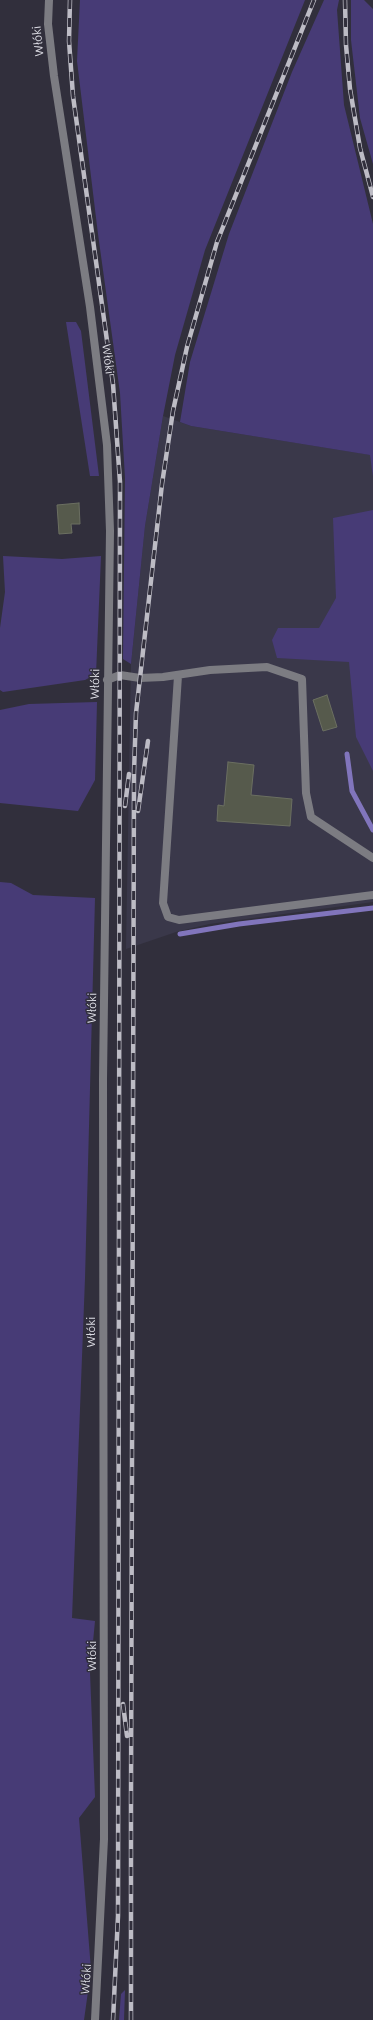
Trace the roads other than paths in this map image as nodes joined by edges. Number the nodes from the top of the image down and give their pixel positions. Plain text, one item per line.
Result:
1 (49, 0) edge
2 (178, 676) junction
3 (107, 680) junction
4 (373, 858) edge
5 (373, 895) edge
6 (95, 2020) edge

1 - 3 street, Włóki
2 - 3 street
2 - 4 street
2 - 5 street
3 - 6 street, Włóki

